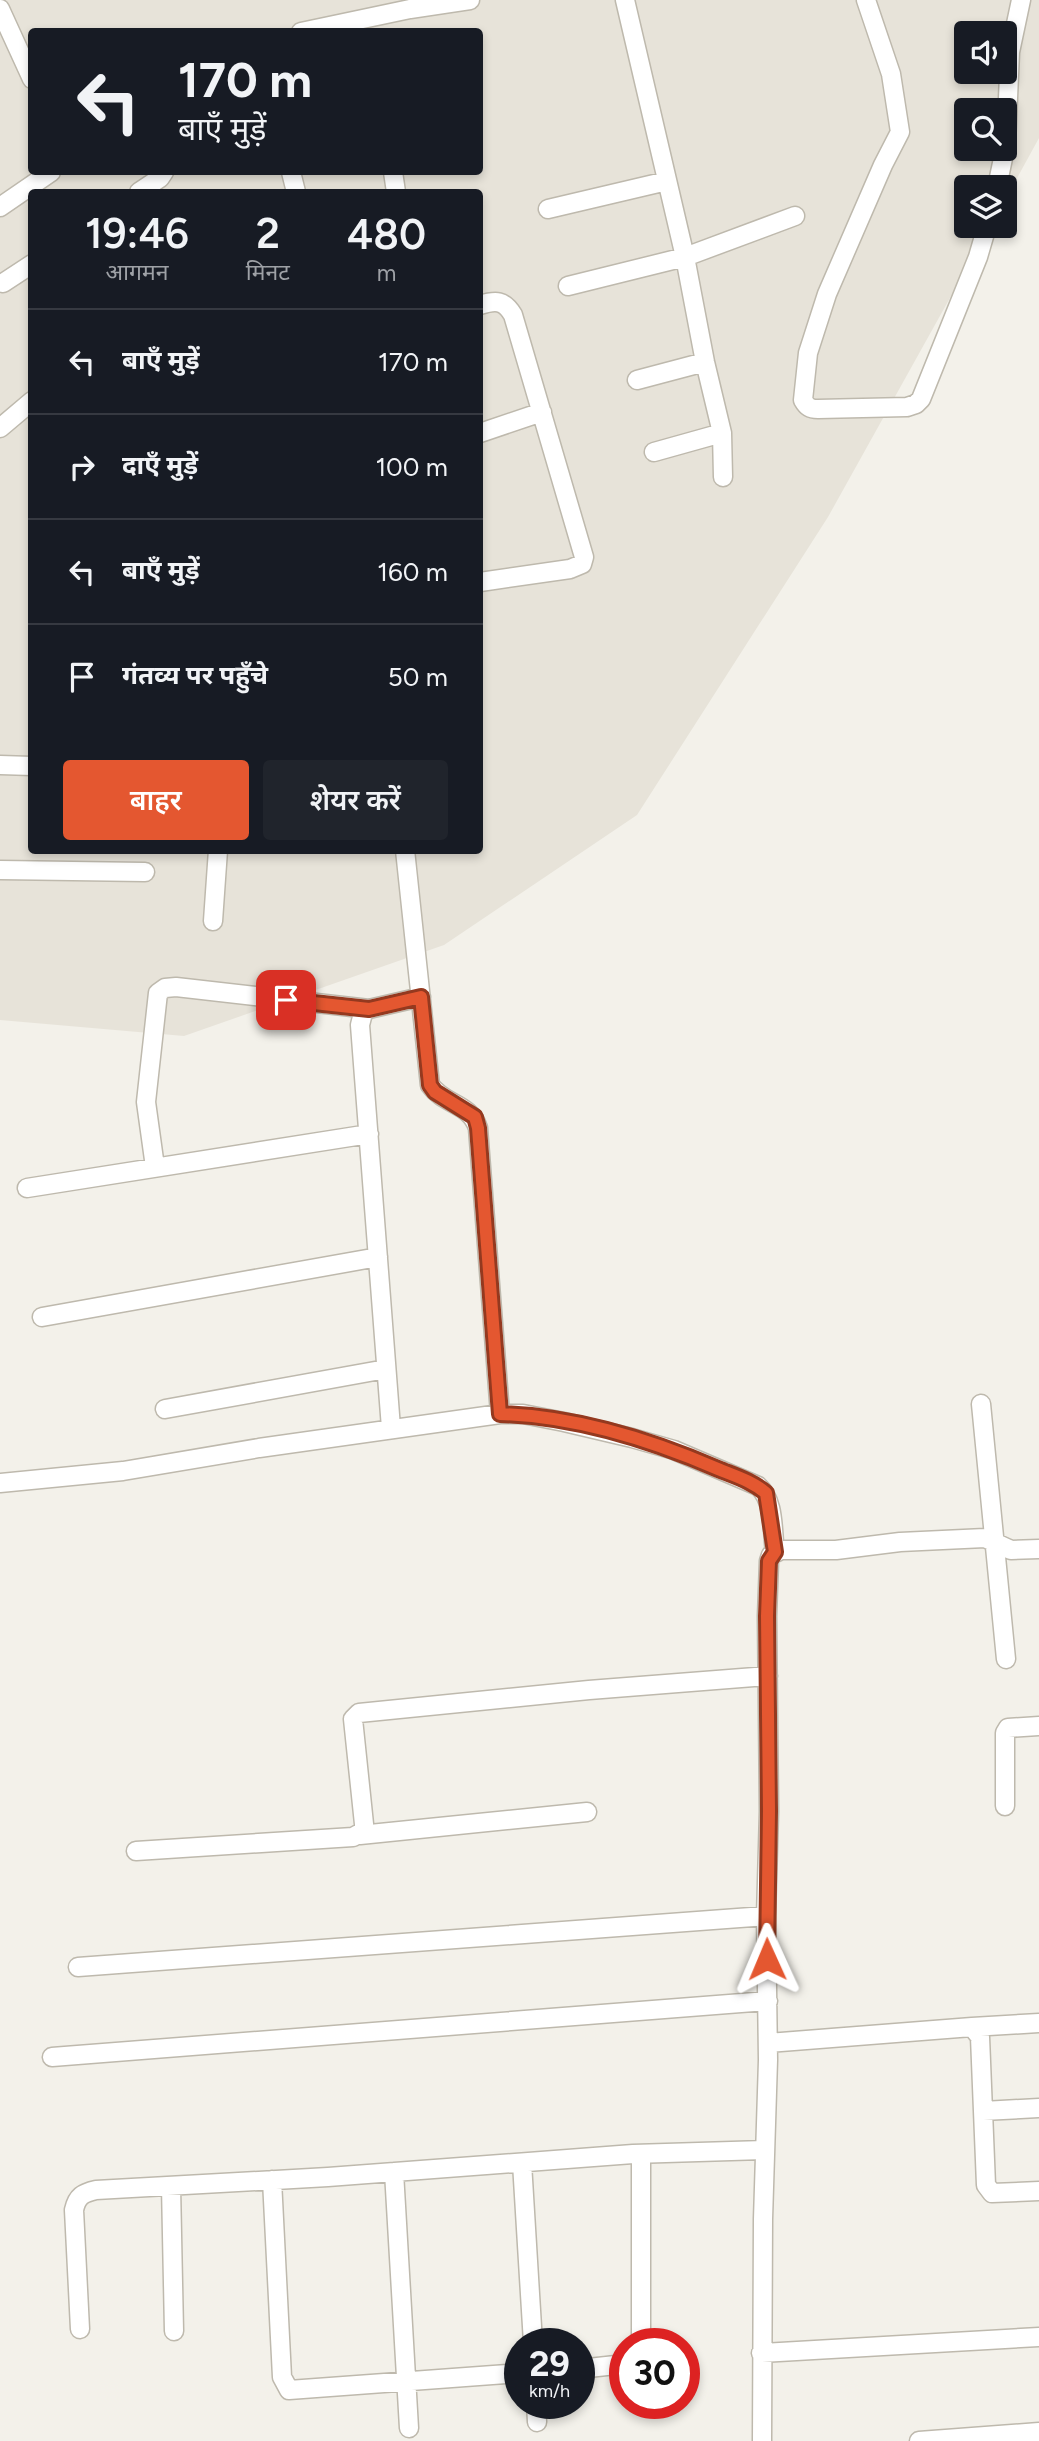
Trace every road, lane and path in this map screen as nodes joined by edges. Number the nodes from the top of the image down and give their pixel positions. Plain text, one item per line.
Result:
1 (470, 0) edge
2 (625, 0) edge
3 (866, 0) edge
4 (1021, 0) edge
5 (409, 5) edge
6 (0, 9) edge
7 (372, 24) edge
8 (337, 28) edge
9 (28, 70) edge
10 (46, 175) edge
11 (162, 175) edge
12 (1000, 175) edge
13 (667, 181) junction
14 (144, 189) edge
15 (1, 202) edge
16 (548, 209) dead end
17 (794, 216) dead end
18 (984, 238) edge
19 (685, 257) junction
20 (28, 267) edge
21 (3, 283) dead end
22 (569, 286) dead end
23 (483, 304) edge
24 (705, 362) junction
25 (638, 380) dead end
26 (28, 404) edge
27 (542, 412) junction
28 (0, 428) edge
29 (483, 432) edge
30 (722, 433) junction
31 (654, 452) dead end
32 (723, 477) dead end
33 (483, 582) edge
34 (0, 765) edge
35 (28, 766) edge
36 (218, 854) edge
37 (405, 854) edge
38 (0, 870) edge
39 (145, 872) dead end
40 (213, 921) dead end
41 (421, 997) junction
42 (369, 1009) junction
43 (369, 1134) junction
44 (155, 1167) junction
45 (27, 1188) dead end
46 (378, 1257) junction
47 (41, 1317) dead end
48 (386, 1369) junction
49 (981, 1404) dead end
50 (165, 1409) dead end
51 (500, 1414) junction
52 (391, 1428) junction
53 (1, 1477) edge
54 (993, 1540) junction
55 (1039, 1549) edge
56 (775, 1552) junction
57 (1006, 1659) dead end
58 (768, 1676) junction
59 (1039, 1726) edge
60 (1005, 1806) dead end
61 (586, 1812) dead end
62 (360, 1835) junction
63 (136, 1851) dead end
64 (766, 1916) junction
65 (78, 1968) dead end
66 (768, 2001) junction
67 (1039, 2023) edge
68 (972, 2027) junction
69 (768, 2043) junction
70 (52, 2057) dead end
71 (1039, 2108) edge
72 (983, 2111) junction
73 (765, 2150) junction
74 (641, 2154) junction
75 (522, 2163) junction
76 (394, 2172) junction
77 (272, 2180) junction
78 (171, 2186) junction
79 (1039, 2191) edge
80 (532, 2328) edge
81 (641, 2328) edge
82 (80, 2329) dead end
83 (174, 2332) dead end
84 (1039, 2337) edge
85 (761, 2353) junction
86 (504, 2374) edge
87 (407, 2382) junction
88 (537, 2419) edge
89 (537, 2422) dead end
90 (409, 2428) dead end
91 (1039, 2432) edge
92 (762, 2441) edge
93 (919, 2441) edge

1 - 5 street
2 - 13 street
3 - 18 street
4 - 12 street
5 - 7 street
6 - 9 street
7 - 8 street
10 - 15 street
11 - 14 street
13 - 16 street
13 - 19 street
17 - 19 street
19 - 22 street
19 - 24 street
20 - 21 street
23 - 27 street
24 - 25 street
24 - 30 street
26 - 28 street
27 - 29 street
27 - 33 street
30 - 31 street
30 - 32 street
34 - 35 street
36 - 40 street
37 - 41 street
38 - 39 street
41 - 42 street
41 - 51 street
42 - 43 street
42 - 44 street
43 - 44 street
43 - 46 street
44 - 45 street
46 - 47 street
46 - 48 street
48 - 50 street
48 - 52 street
49 - 54 street
51 - 52 street
51 - 56 street
52 - 53 street
54 - 55 street
54 - 56 street
54 - 57 street
56 - 58 street
58 - 62 street
58 - 64 street
59 - 60 street
61 - 62 street
62 - 63 street
64 - 65 street
64 - 66 street
66 - 69 street
66 - 70 street
67 - 68 street
68 - 69 street
68 - 72 street
69 - 73 street
71 - 72 street
72 - 79 street
73 - 74 street
73 - 85 street
74 - 75 street
74 - 81 street
75 - 76 street
75 - 80 street
76 - 77 street
76 - 87 street
77 - 78 street
77 - 87 street
78 - 82 street
78 - 83 street
84 - 85 street
85 - 92 street
86 - 87 street
87 - 90 street
88 - 89 street
91 - 93 street

